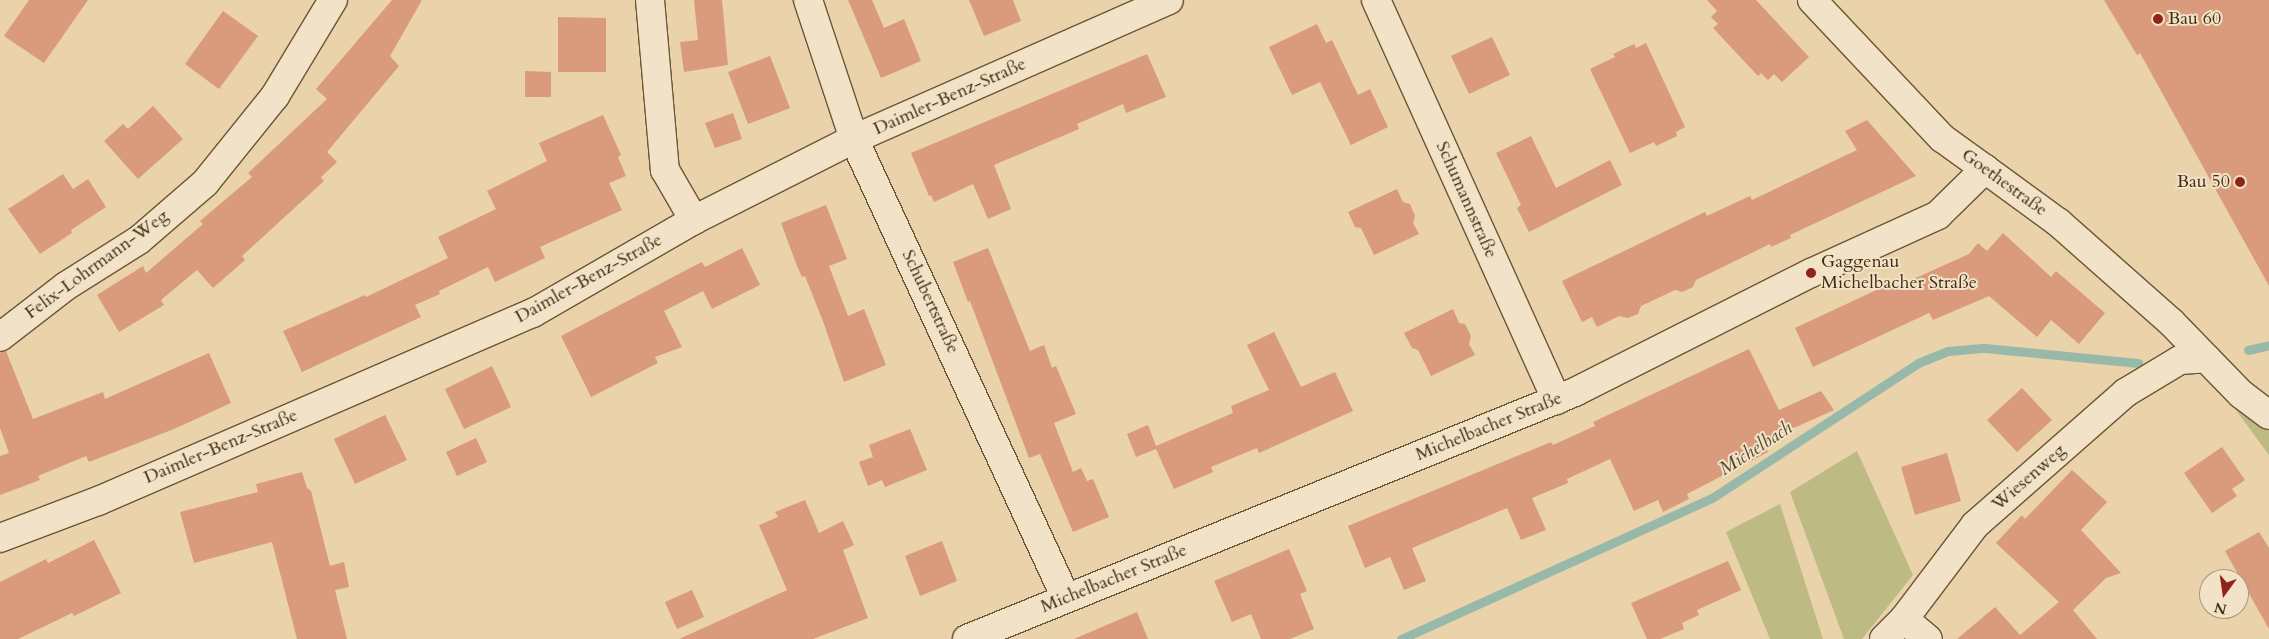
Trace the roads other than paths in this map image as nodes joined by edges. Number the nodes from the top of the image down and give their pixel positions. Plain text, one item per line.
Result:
1 (333, 0) edge
2 (650, 0) edge
3 (808, 0) edge
4 (1169, 0) edge
5 (1376, 0) edge
6 (1812, 0) edge
7 (854, 139) junction
8 (1985, 169) junction
9 (694, 220) junction
10 (0, 337) edge
11 (2206, 358) junction
12 (2269, 390) edge
13 (1557, 400) junction
14 (2269, 415) edge
15 (0, 538) edge
16 (1066, 598) junction
17 (1904, 619) junction
18 (968, 639) edge
19 (1884, 639) edge
20 (1928, 639) edge

1 - 10 street, Felix-Lohrmann-Weg
2 - 9 street
3 - 7 street, Schubertstraße
4 - 7 street, Daimler-Benz-Straße
5 - 13 street, Schumannstraße
6 - 8 street, Goethestraße
7 - 9 street, Daimler-Benz-Straße
7 - 16 street, Schubertstraße
8 - 11 street, Goethestraße
8 - 13 street, Michelbacher Straße
9 - 15 street, Daimler-Benz-Straße
11 - 12 street, Goethestraße
11 - 14 street, Goethestraße
11 - 17 street, Wiesenweg
13 - 16 street, Michelbacher Straße
16 - 18 street, Michelbacher Straße
17 - 19 street, Wiesenweg
17 - 20 street

